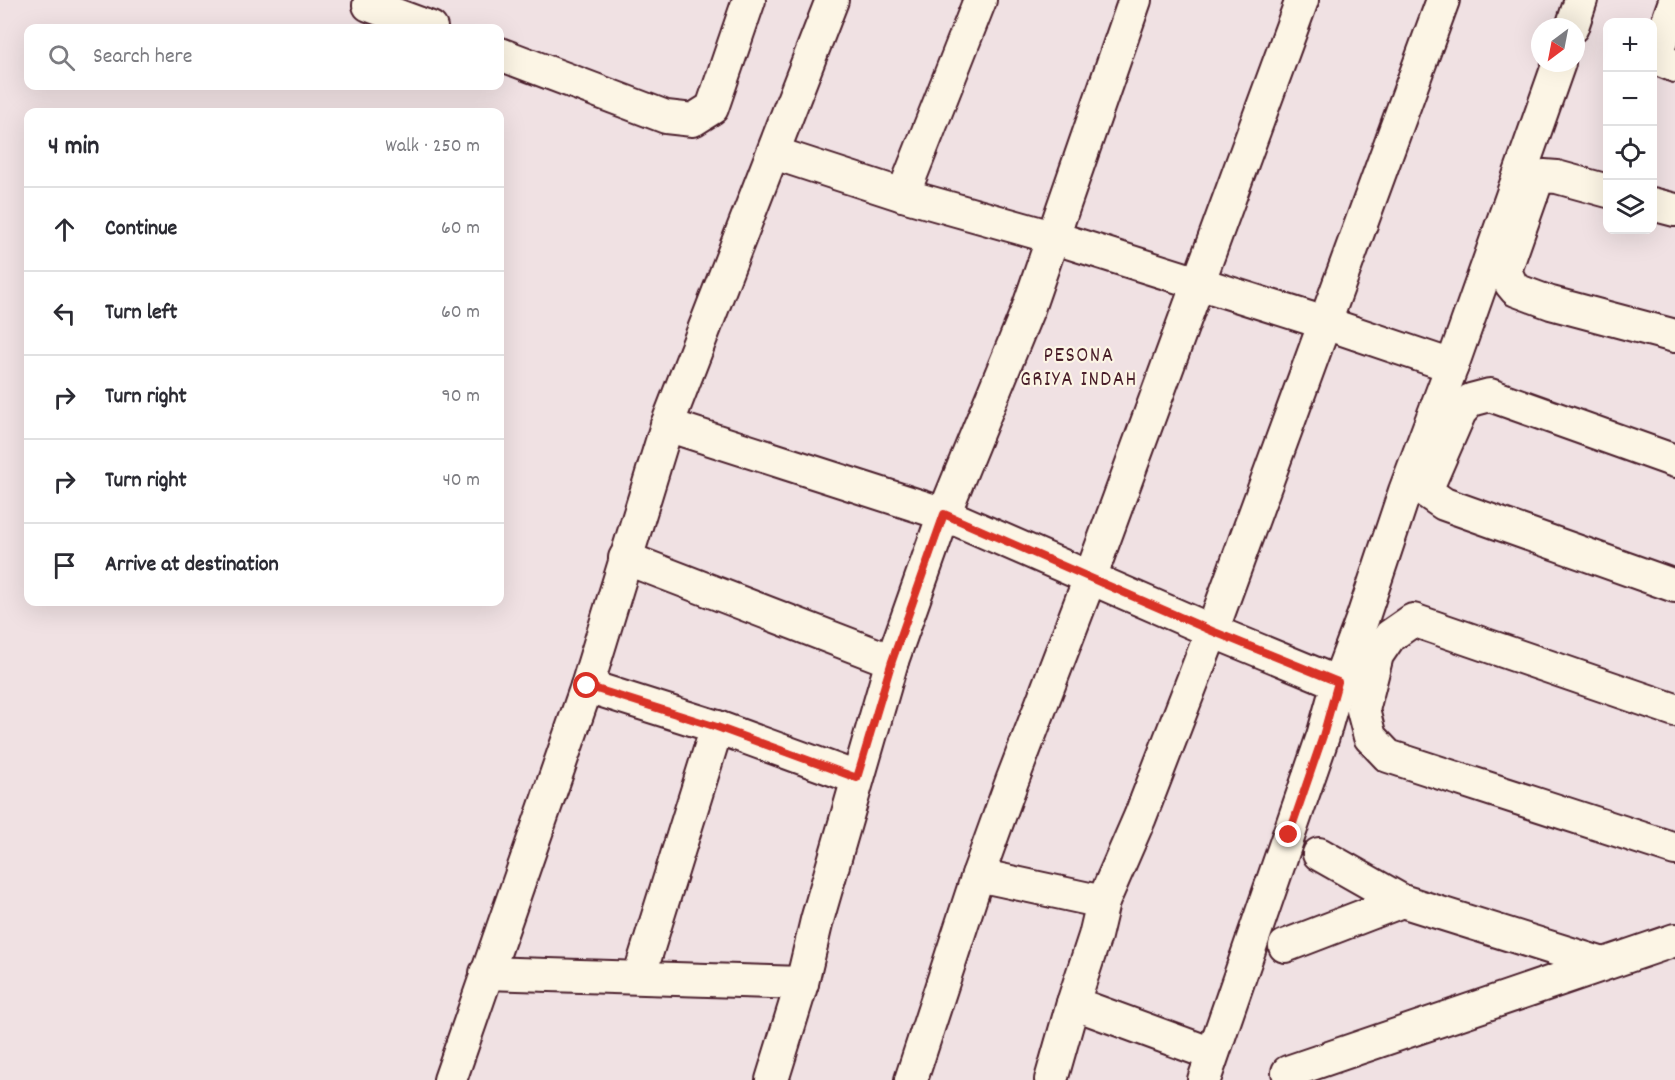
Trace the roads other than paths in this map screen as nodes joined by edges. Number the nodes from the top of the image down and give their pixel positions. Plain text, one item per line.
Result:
1 (749, 0) edge
2 (832, 0) edge
3 (980, 0) edge
4 (1135, 0) edge
5 (1302, 0) edge
6 (1443, 0) edge
7 (1581, 0) edge
8 (1675, 1) edge
9 (365, 2) edge
10 (1575, 18) edge
11 (421, 24) edge
12 (504, 56) edge
13 (1675, 66) edge
14 (1555, 72) edge
15 (774, 153) junction
16 (1603, 190) edge
17 (903, 195) junction
18 (1657, 205) edge
19 (1675, 210) edge
20 (1052, 237) junction
21 (1199, 284) junction
22 (1325, 323) junction
23 (1675, 336) edge
24 (1452, 366) junction
25 (667, 424) junction
26 (1675, 461) edge
27 (944, 514) junction
28 (625, 558) junction
29 (1090, 578) junction
30 (1675, 586) edge
31 (1212, 631) junction
32 (892, 661) junction
33 (1338, 682) junction
34 (587, 686) junction
35 (1675, 710) edge
36 (717, 727) junction
37 (857, 778) junction
38 (1675, 849) edge
39 (1319, 854) dead end
40 (978, 875) junction
41 (1402, 901) junction
42 (1103, 902) junction
43 (1675, 940) edge
44 (1285, 946) dead end
45 (1603, 964) junction
46 (486, 973) junction
47 (639, 977) junction
48 (802, 983) junction
49 (1073, 1003) junction
50 (1208, 1067) edge
51 (1287, 1072) dead end
52 (450, 1080) edge
53 (772, 1080) edge
54 (911, 1080) edge
55 (1051, 1080) edge

1 - 12 street
2 - 15 street
3 - 17 street
4 - 20 street
5 - 21 street
6 - 22 street
7 - 10 street
8 - 13 street
9 - 11 street
14 - 24 street
15 - 17 street
15 - 25 street
16 - 23 street
17 - 20 street
18 - 19 street
20 - 21 street
20 - 27 street
21 - 22 street
21 - 29 street
22 - 24 street
22 - 31 street
24 - 33 street
25 - 27 street
25 - 28 street
26 - 30 street
27 - 29 street
27 - 32 street
28 - 32 street
28 - 34 street
29 - 31 street
29 - 40 street
31 - 33 street
31 - 42 street
32 - 37 street
33 - 50 street
34 - 36 street
34 - 46 street
35 - 38 street
36 - 37 street
36 - 47 street
37 - 48 street
39 - 41 street
40 - 42 street
40 - 54 street
41 - 44 street
41 - 45 street
42 - 49 street
43 - 45 street
45 - 51 street
46 - 47 street
46 - 52 street
47 - 48 street
48 - 53 street
49 - 50 street
49 - 55 street

